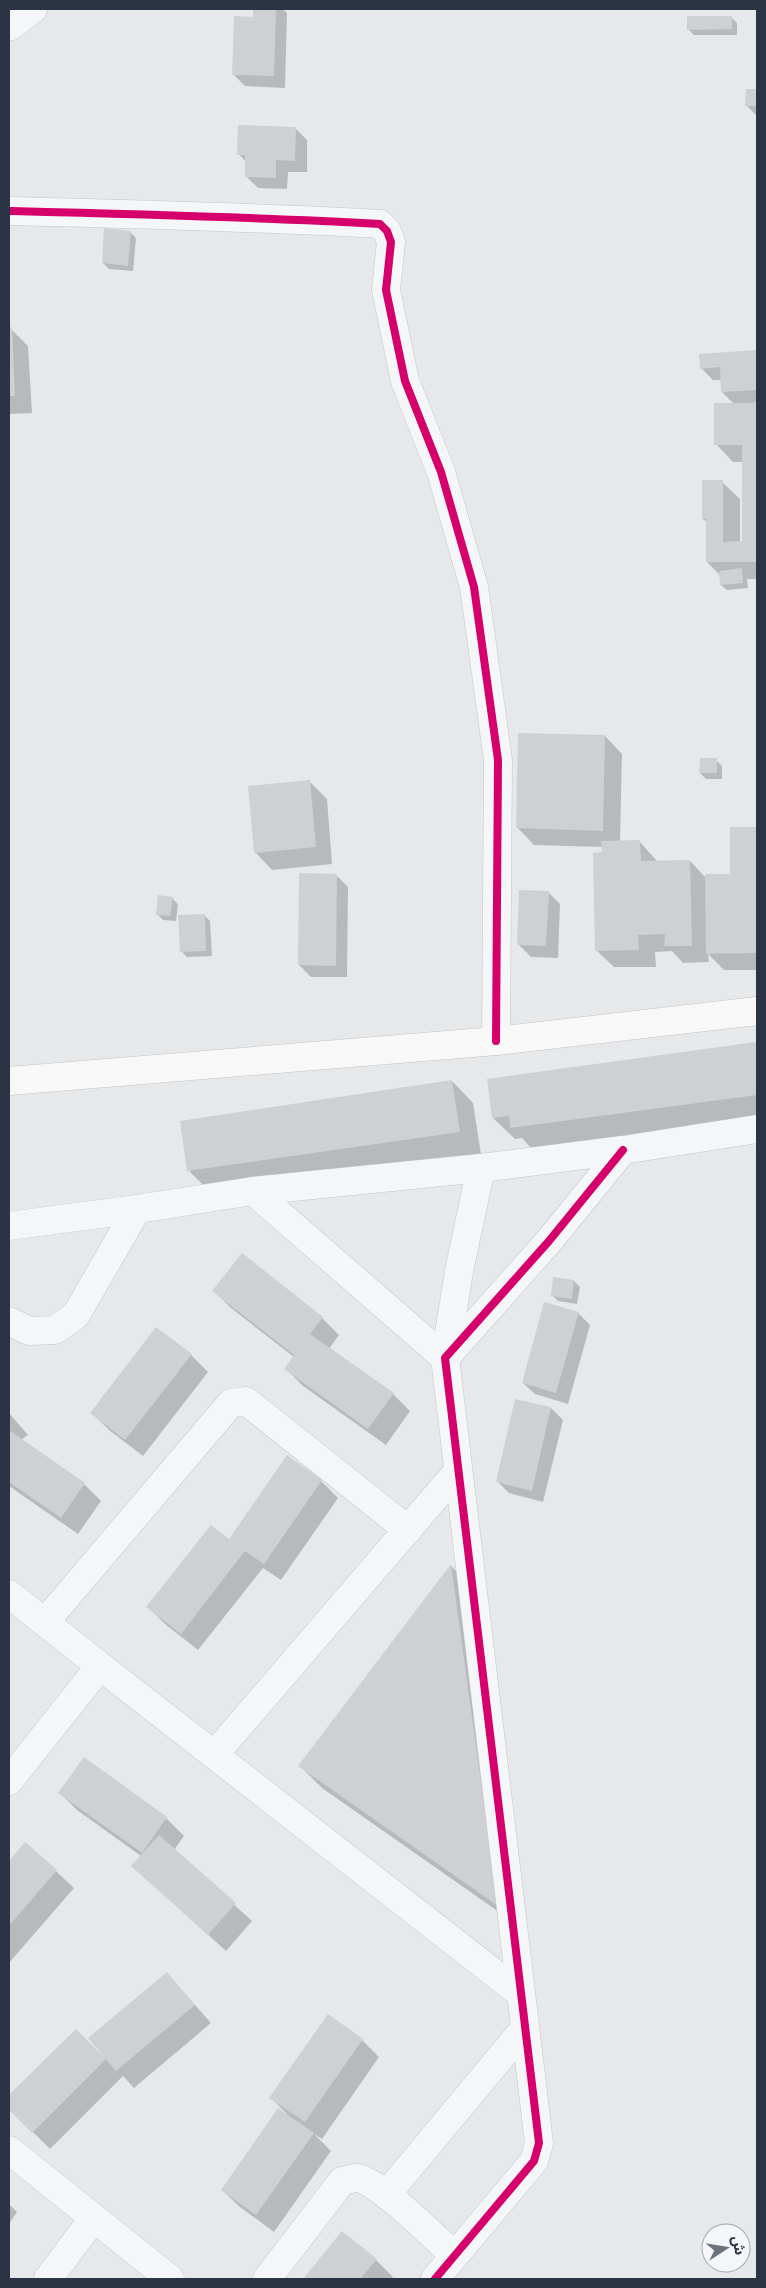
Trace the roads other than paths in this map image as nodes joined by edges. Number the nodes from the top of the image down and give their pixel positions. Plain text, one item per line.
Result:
1 (33, 9) edge
2 (9, 27) edge
3 (9, 212) edge
4 (757, 1011) edge
5 (496, 1041) junction
6 (9, 1081) edge
7 (757, 1129) edge
8 (623, 1150) junction
9 (481, 1168) junction
10 (253, 1191) junction
11 (137, 1210) junction
12 (9, 1226) edge
13 (9, 1320) edge
14 (445, 1358) junction
15 (457, 1472) junction
16 (408, 1530) junction
17 (9, 1594) edge
18 (44, 1622) junction
19 (100, 1666) junction
20 (214, 1755) junction
21 (9, 1781) edge
22 (521, 1994) junction
23 (525, 2028) junction
24 (9, 2150) edge
25 (386, 2195) junction
26 (93, 2219) junction
27 (454, 2255) junction
28 (48, 2279) edge
29 (170, 2279) edge
30 (268, 2279) edge
31 (435, 2279) edge

1 - 2 street
3 - 5 street
4 - 5 main road
5 - 6 main road
7 - 8 street
8 - 9 street
8 - 14 street
9 - 10 street
9 - 14 street
10 - 11 street
10 - 14 street
11 - 12 street
11 - 13 street
14 - 15 street
15 - 16 street
15 - 22 street
16 - 18 street
16 - 20 street
17 - 18 street
18 - 19 street
19 - 20 street
19 - 21 street
20 - 22 street
22 - 23 street
23 - 25 street
23 - 27 street
24 - 26 street
25 - 27 street
25 - 30 street
26 - 28 street
26 - 29 street
27 - 31 street

